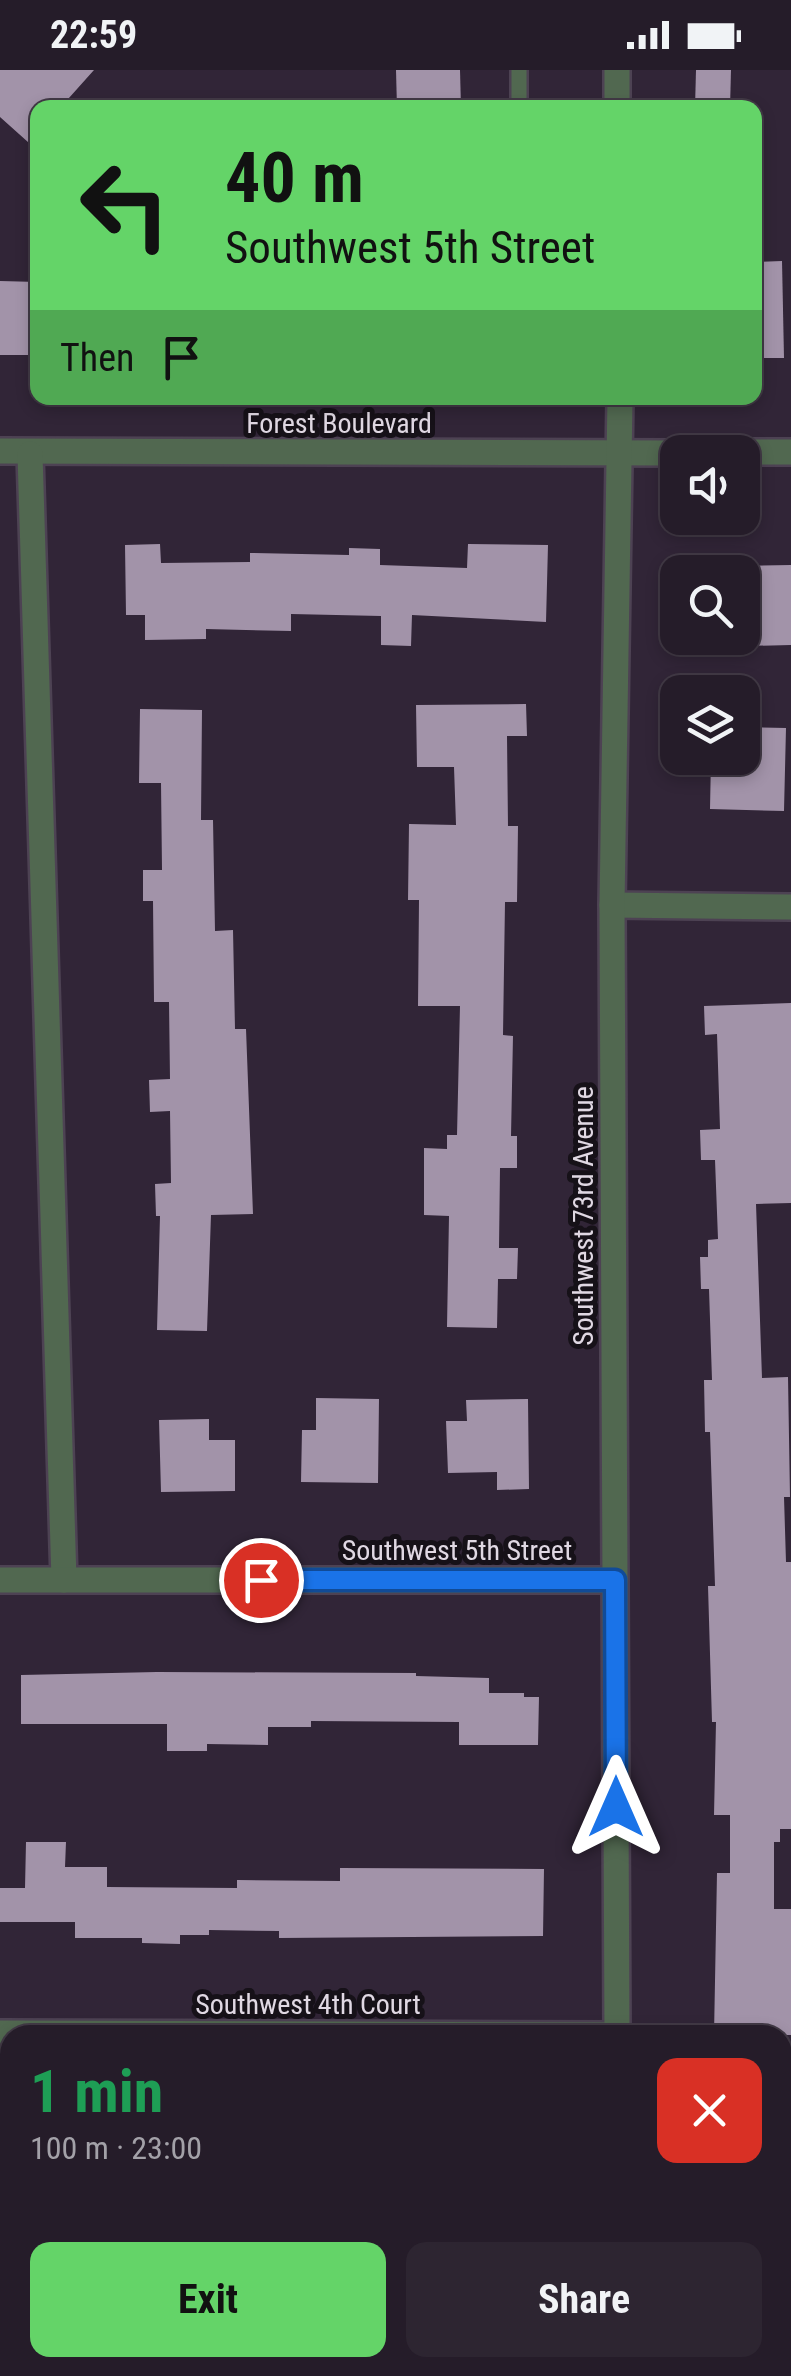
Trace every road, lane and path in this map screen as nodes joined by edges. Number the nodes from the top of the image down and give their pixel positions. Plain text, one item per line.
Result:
1 (518, 70) edge
2 (617, 70) edge
3 (519, 100) edge
4 (617, 100) edge
5 (620, 405) edge
6 (0, 451) edge
7 (621, 452) junction
8 (660, 452) edge
9 (760, 452) edge
10 (791, 452) edge
11 (30, 454) junction
12 (612, 905) junction
13 (791, 907) edge
14 (0, 1580) edge
15 (64, 1580) junction
16 (615, 1580) junction
17 (617, 2025) edge

1 - 3 lane
2 - 4 street
5 - 7 street, Southwest 73rd Avenue
6 - 11 street, Forest Boulevard
7 - 8 street, Forest Boulevard
7 - 11 street, Forest Boulevard
7 - 12 street, Southwest 73rd Avenue
9 - 10 street
11 - 15 street
12 - 13 street
12 - 16 street, Southwest 73rd Avenue
14 - 15 street, Southwest 5th Street
15 - 16 street, Southwest 5th Street
16 - 17 street, Southwest 73rd Avenue

